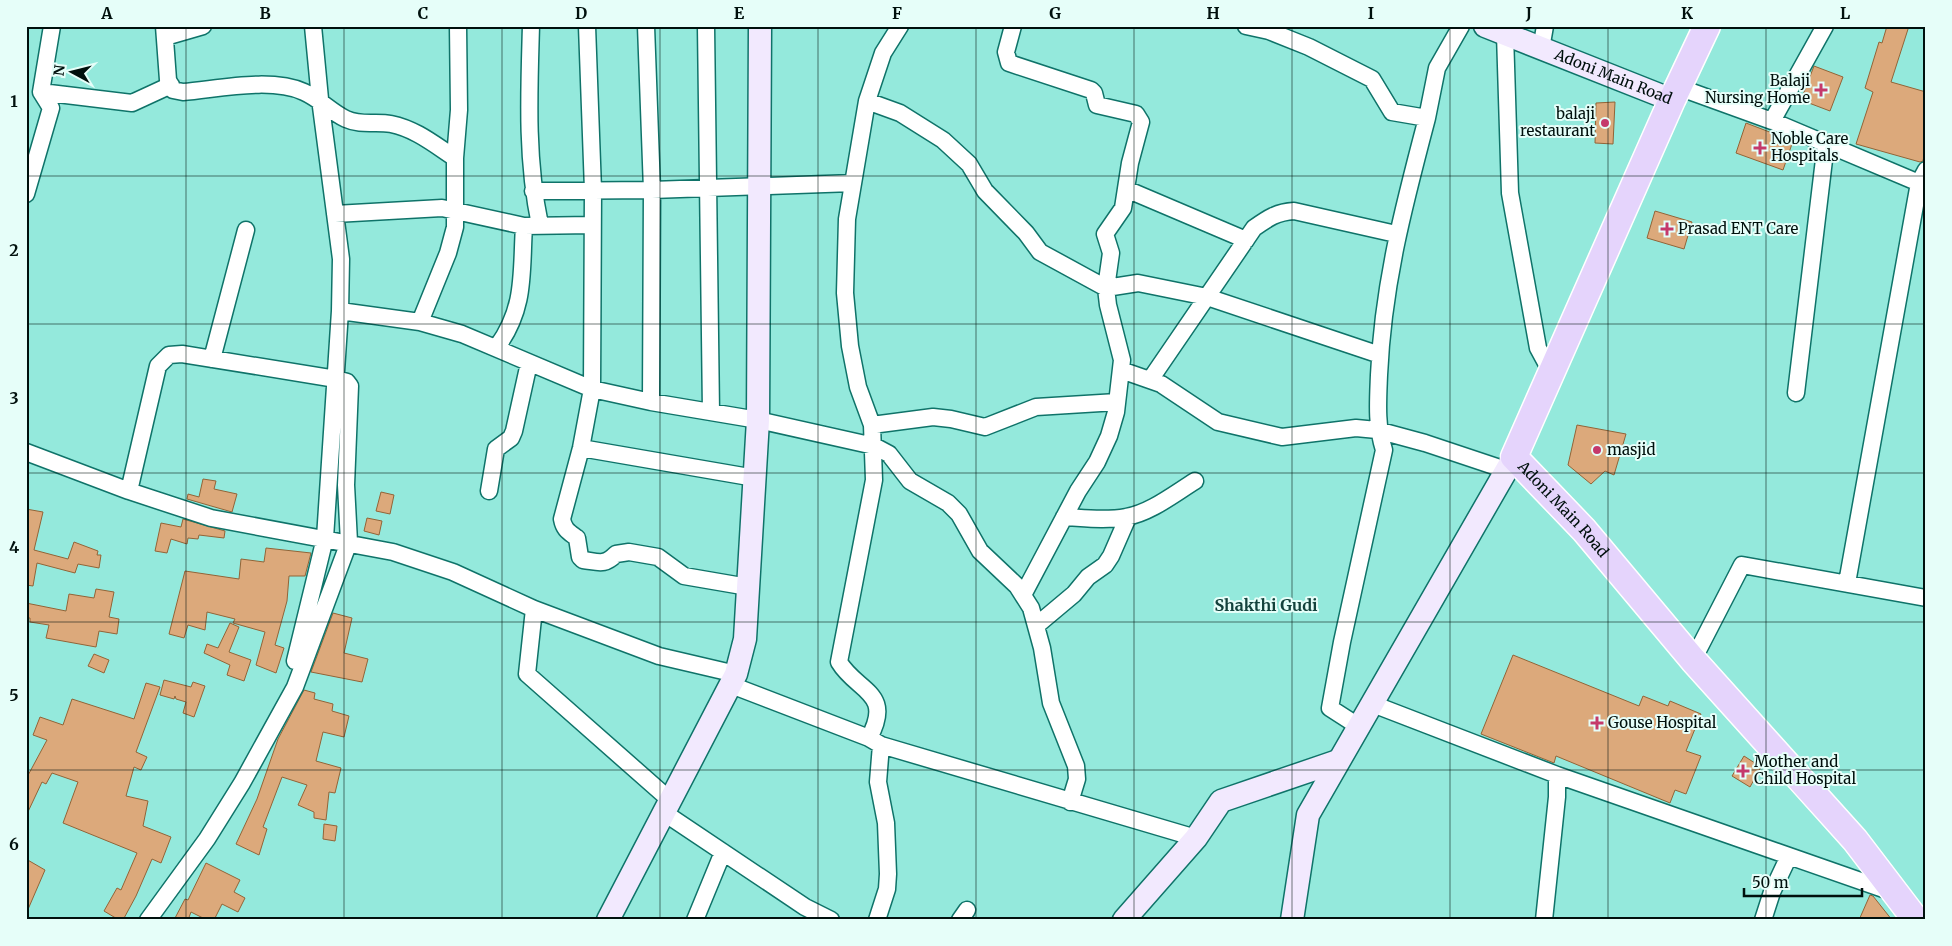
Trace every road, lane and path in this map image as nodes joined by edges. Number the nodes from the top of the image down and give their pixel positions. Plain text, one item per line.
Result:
1 (52, 26) edge
2 (203, 26) edge
3 (313, 26) edge
4 (458, 26) edge
5 (530, 26) edge
6 (587, 26) edge
7 (646, 26) edge
8 (706, 26) edge
9 (760, 26) edge
10 (900, 26) edge
11 (1013, 26) edge
12 (1246, 26) edge
13 (1461, 26) edge
14 (1545, 26) edge
15 (1707, 26) edge
16 (1824, 26) edge
17 (1495, 30) edge
18 (164, 32) edge
19 (1541, 48) junction
20 (171, 86) junction
21 (41, 92) junction
22 (1675, 94) junction
23 (320, 99) junction
24 (867, 101) junction
25 (1427, 118) junction
26 (1772, 121) junction
27 (1826, 143) junction
28 (455, 158) junction
29 (1923, 180) edge
30 (853, 183) junction
31 (759, 185) junction
32 (709, 188) junction
33 (1126, 189) junction
34 (533, 190) junction
35 (593, 190) junction
36 (652, 190) junction
37 (26, 194) edge
38 (456, 210) junction
39 (334, 214) junction
40 (540, 225) junction
41 (592, 225) junction
42 (524, 226) junction
43 (246, 230) dead end
44 (1396, 234) junction
45 (1246, 240) junction
46 (1106, 288) junction
47 (1207, 297) junction
48 (340, 311) junction
49 (420, 322) junction
50 (497, 347) junction
51 (1380, 355) junction
52 (212, 359) junction
53 (529, 363) junction
54 (1121, 370) junction
55 (1551, 372) junction
56 (336, 379) junction
57 (1150, 380) junction
58 (592, 389) junction
59 (1796, 393) dead end
60 (651, 402) junction
61 (1117, 402) junction
62 (711, 412) junction
63 (758, 420) junction
64 (872, 425) junction
65 (1378, 430) junction
66 (874, 446) junction
67 (581, 448) junction
68 (26, 452) edge
69 (1510, 463) junction
70 (755, 478) junction
71 (1195, 481) dead end
72 (130, 491) junction
73 (489, 491) dead end
74 (1064, 517) junction
75 (1128, 517) junction
76 (325, 538) junction
77 (349, 542) junction
78 (1847, 584) junction
79 (748, 587) junction
80 (1023, 595) junction
81 (1926, 598) edge
82 (534, 609) junction
83 (1037, 625) junction
84 (1693, 660) junction
85 (734, 680) junction
86 (1370, 704) junction
87 (280, 713) junction
88 (1358, 726) junction
89 (875, 742) junction
90 (1338, 761) junction
91 (1557, 775) junction
92 (1070, 802) junction
93 (667, 807) junction
94 (1196, 838) junction
95 (724, 852) junction
96 (1789, 856) junction
97 (1896, 894) junction
98 (148, 920) edge
99 (608, 920) edge
100 (695, 920) edge
101 (831, 920) edge
102 (877, 920) edge
103 (1124, 920) edge
104 (1292, 920) edge
105 (1544, 920) edge
106 (1762, 920) edge
107 (1916, 920) edge

1 - 21 street
2 - 18 street
3 - 23 street
4 - 28 street
5 - 34 street
6 - 35 street
7 - 36 street
8 - 32 street
9 - 31 street
10 - 24 street
11 - 33 street
12 - 25 street
13 - 25 street
14 - 19 street
15 - 22 main road
16 - 26 street
17 - 19 street, Adoni Main Road
17 - 55 street
18 - 20 street
19 - 22 street, Adoni Main Road
20 - 21 street
20 - 23 street
21 - 37 street
22 - 26 street
22 - 55 main road, Adoni Main Road
23 - 28 street
23 - 39 street
24 - 30 street
24 - 46 street
25 - 44 street
26 - 27 street
27 - 29 street
27 - 59 street
28 - 38 street
29 - 78 street
30 - 31 street
30 - 64 street
31 - 32 street
31 - 63 street
32 - 36 street
32 - 62 street
33 - 45 street
33 - 46 street
34 - 35 street
34 - 40 street
35 - 36 street
35 - 41 street
36 - 60 street
38 - 39 street
38 - 42 street
38 - 49 street
39 - 48 street
40 - 41 street
40 - 42 street
41 - 58 street
42 - 50 street
43 - 52 street
44 - 45 street
44 - 51 street
45 - 47 street
46 - 47 street
46 - 54 street
47 - 51 street
47 - 57 street
48 - 49 street
48 - 56 street
49 - 50 street
50 - 53 street
51 - 65 street
52 - 56 street
52 - 72 street
53 - 58 street
53 - 73 street
54 - 57 street
54 - 61 street
55 - 69 main road, Adoni Main Road
56 - 76 street
56 - 77 street
57 - 65 street
58 - 60 street
58 - 67 street
60 - 62 street
61 - 64 street
61 - 74 street
62 - 63 street
63 - 66 street
63 - 70 street
64 - 66 street
65 - 69 street
65 - 88 street
66 - 80 street
66 - 89 street
67 - 70 street
67 - 79 street
68 - 72 street
69 - 84 main road, Adoni Main Road
69 - 86 street
70 - 79 street
71 - 75 street
72 - 76 street
74 - 75 street
74 - 80 street
75 - 83 street
76 - 77 street
76 - 87 street
77 - 82 street
77 - 87 street
78 - 81 street
78 - 84 street
79 - 85 street
80 - 83 street
82 - 85 street
82 - 93 street
83 - 92 street
84 - 97 main road, Adoni Main Road
85 - 89 street
85 - 93 street
86 - 88 street
86 - 91 street
87 - 98 street
88 - 90 street
89 - 92 street
89 - 102 street
90 - 94 street
90 - 104 street
91 - 96 street
91 - 105 street
92 - 94 street
93 - 95 street
93 - 99 street
94 - 103 street
95 - 100 street
95 - 101 street
96 - 97 street
96 - 106 street
97 - 107 main road, Adoni Main Road

